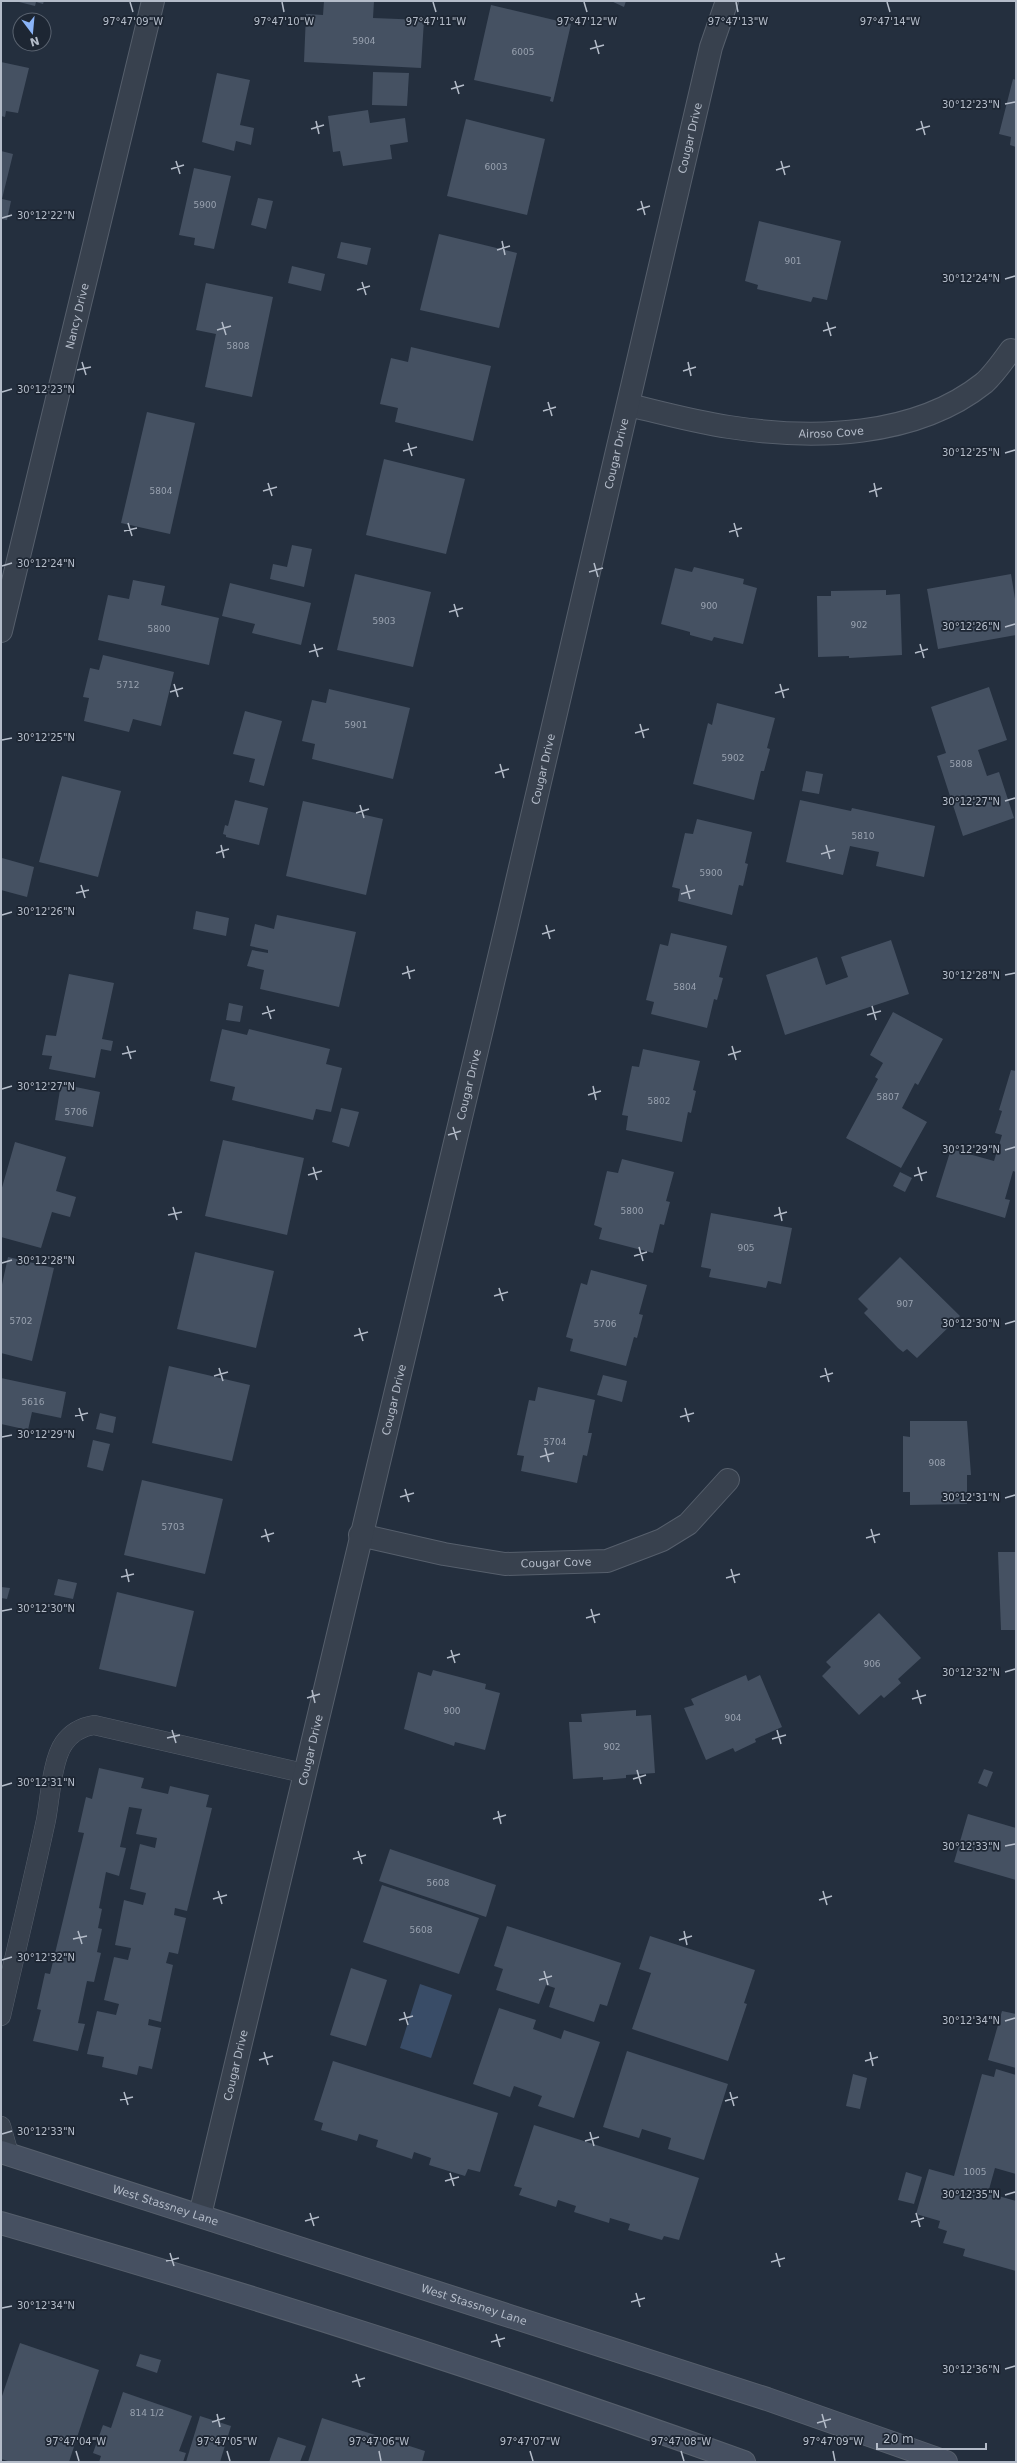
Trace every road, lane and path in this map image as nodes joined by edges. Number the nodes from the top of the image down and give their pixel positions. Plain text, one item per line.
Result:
1 (153, 1) edge
2 (727, 1) edge
3 (1011, 350) dead end
4 (629, 405) junction
5 (1, 631) edge
6 (728, 1480) dead end
7 (360, 1535) junction
8 (303, 1773) junction
9 (1, 2016) edge
10 (1, 2126) edge
11 (5, 2153) edge
12 (200, 2215) junction
13 (1, 2223) edge
14 (744, 2462) edge
15 (946, 2462) edge

1 - 5 street, Nancy Drive
2 - 4 street, Cougar Drive
3 - 4 street, Airoso Cove
4 - 7 street, Cougar Drive
6 - 7 street, Cougar Cove
7 - 8 street, Cougar Drive
8 - 9 lane
8 - 12 street, Cougar Drive
10 - 11 lane
11 - 12 main road, West Stassney Lane
12 - 15 main road, West Stassney Lane
13 - 14 main road

